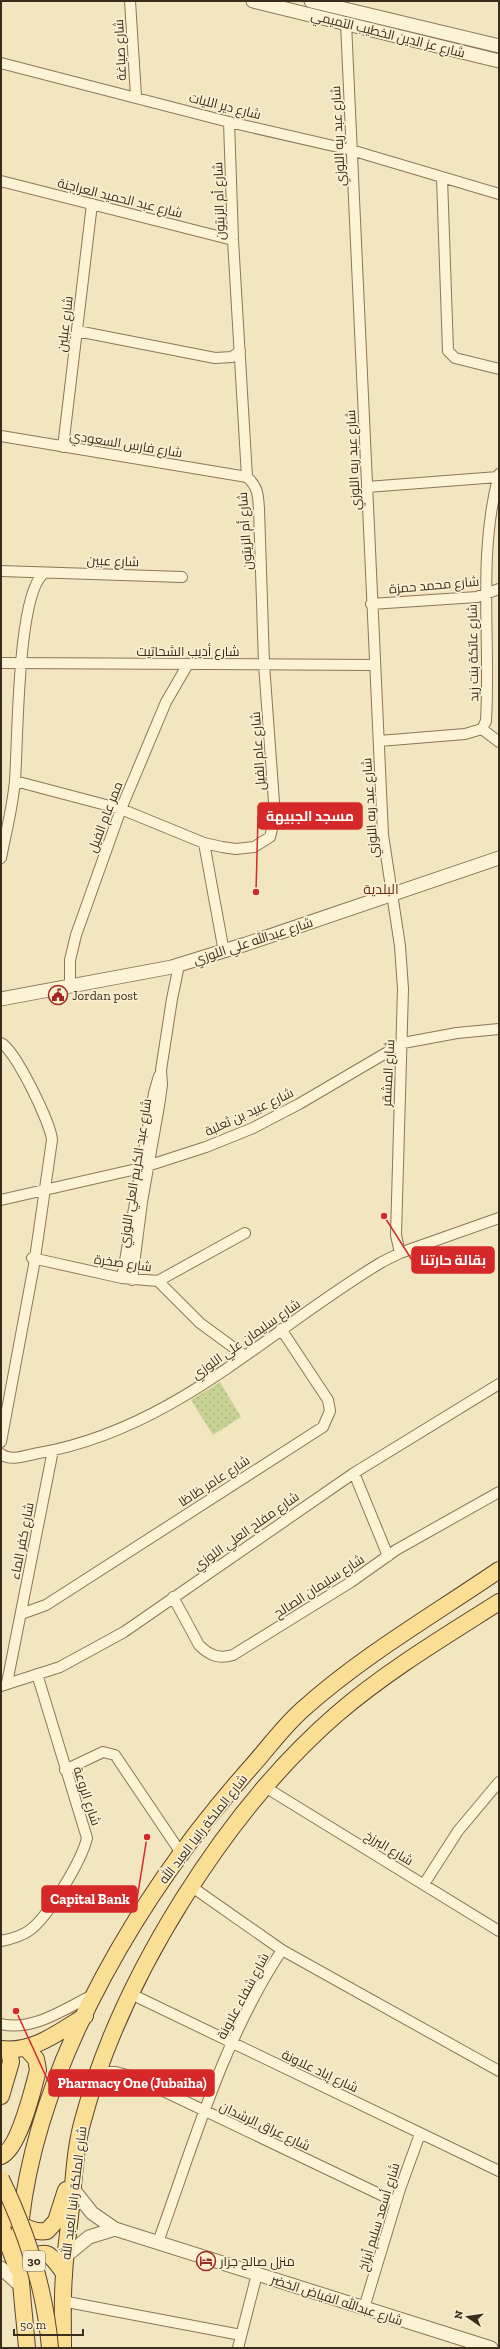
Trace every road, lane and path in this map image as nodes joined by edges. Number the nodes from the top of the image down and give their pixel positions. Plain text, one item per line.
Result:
1 (130, 1) edge
2 (253, 1) edge
3 (311, 1) edge
4 (335, 4) edge
5 (346, 23) junction
6 (499, 45) edge
7 (499, 61) edge
8 (1, 62) edge
9 (136, 96) junction
10 (229, 122) junction
11 (351, 150) junction
12 (442, 178) junction
13 (1, 181) edge
14 (499, 194) edge
15 (92, 204) junction
16 (233, 240) junction
17 (77, 332) junction
18 (240, 351) junction
19 (499, 369) edge
20 (1, 436) edge
21 (63, 447) junction
22 (499, 476) edge
23 (247, 477) junction
24 (367, 487) junction
25 (1, 571) edge
26 (43, 574) junction
27 (182, 577) dead end
28 (499, 589) edge
29 (485, 594) junction
30 (371, 604) junction
31 (21, 662) junction
32 (1, 663) edge
33 (188, 664) junction
34 (264, 664) junction
35 (375, 665) junction
36 (482, 729) junction
37 (379, 741) junction
38 (499, 742) edge
39 (15, 781) junction
40 (121, 809) junction
41 (204, 843) junction
42 (1, 858) edge
43 (499, 858) edge
44 (392, 895) junction
45 (224, 952) junction
46 (179, 965) junction
47 (70, 987) junction
48 (1, 999) edge
49 (499, 1029) edge
50 (402, 1043) junction
51 (1, 1044) edge
52 (146, 1166) junction
53 (44, 1189) junction
54 (1, 1200) edge
55 (499, 1218) edge
56 (245, 1232) dead end
57 (400, 1253) junction
58 (34, 1255) junction
59 (122, 1278) junction
60 (132, 1280) junction
61 (158, 1281) junction
62 (281, 1329) junction
63 (16, 1354) junction
64 (246, 1356) junction
65 (499, 1384) edge
66 (1, 1425) edge
67 (1, 1442) edge
68 (53, 1450) junction
69 (1, 1454) edge
70 (354, 1473) junction
71 (499, 1492) edge
72 (388, 1556) junction
73 (499, 1570) edge
74 (173, 1597) junction
75 (499, 1602) edge
76 (21, 1614) junction
77 (36, 1674) junction
78 (4, 1685) edge
79 (65, 1770) junction
80 (499, 1782) edge
81 (265, 1787) junction
82 (181, 1853) junction
83 (424, 1884) junction
84 (192, 1887) junction
85 (499, 1931) edge
86 (1, 1941) edge
87 (282, 1950) junction
88 (95, 1994) junction
89 (131, 1994) junction
90 (85, 2015) junction
91 (1, 2024) edge
92 (232, 2044) junction
93 (26, 2048) junction
94 (5, 2050) edge
95 (499, 2071) edge
96 (98, 2072) junction
97 (1, 2096) edge
98 (204, 2111) junction
99 (420, 2134) junction
100 (1, 2156) edge
101 (76, 2160) junction
102 (499, 2171) edge
103 (1, 2179) edge
104 (73, 2189) junction
105 (396, 2202) junction
106 (1, 2204) edge
107 (20, 2224) junction
108 (1, 2225) edge
109 (115, 2229) junction
110 (158, 2242) junction
111 (66, 2255) junction
112 (1, 2268) edge
113 (64, 2273) junction
114 (257, 2274) junction
115 (21, 2276) junction
116 (62, 2301) junction
117 (364, 2308) junction
118 (240, 2335) junction
119 (468, 2344) edge
120 (27, 2348) edge
121 (50, 2348) edge
122 (63, 2348) edge
123 (238, 2348) edge
124 (491, 2348) edge

1 - 9 street, شارع صياغة
2 - 5 street, شارع عز الدين الخطيب التميمي
3 - 4 street, شارع عز الدين الخطيب التميمي
4 - 6 street, شارع عز الدين الخطيب التميمي
5 - 7 street, شارع عز الدين الخطيب التميمي
5 - 11 street, شارع عبد ربه اللوزي
8 - 9 street, شارع دير الليات
9 - 10 street, شارع دير الليات
10 - 11 street, شارع دير الليات
10 - 16 street, شارع أم الزيتون
11 - 12 street, شارع دير الليات
11 - 24 street, شارع عبد ربه اللوزي
12 - 14 street, شارع دير الليات
12 - 19 street
13 - 15 street, شارع عبد الحميد العراجنة
15 - 16 street, شارع عبد الحميد العراجنة
15 - 17 street, شارع عبلين
16 - 18 street, شارع أم الزيتون
17 - 18 street
17 - 21 street, شارع عبلين
18 - 23 street, شارع أم الزيتون
20 - 21 street, شارع فارس السعودي
21 - 23 street, شارع فارس السعودي
22 - 24 street
22 - 29 street, شارع عاتكة بنت زيد
23 - 34 street, شارع أم الزيتون
24 - 30 street, شارع عبد ربه اللوزي
25 - 26 street, شارع عبين
26 - 27 street, شارع عبين
26 - 31 street
28 - 29 street, شارع محمد حمزة
29 - 30 street, شارع محمد حمزة
29 - 36 street, شارع عاتكة بنت زيد
30 - 35 street, شارع عبد ربه اللوزي
31 - 32 street, شارع أديب الشحاتيت
31 - 33 street, شارع أديب الشحاتيت
31 - 39 street
33 - 34 street, شارع أديب الشحاتيت
33 - 40 street, ممر عام الفيل
34 - 35 street, شارع أديب الشحاتيت
34 - 41 street, شارع عام الفيل
35 - 37 street, شارع عبد ربه اللوزي
36 - 37 street
36 - 38 street
37 - 44 street, شارع عبد ربه اللوزي
39 - 40 street, شارع عام الفيل
39 - 42 street
40 - 41 street, شارع عام الفيل
40 - 47 street, ممر عام الفيل
41 - 45 street
43 - 44 street, شارع عبدالله علي اللوزي
44 - 45 street, شارع عبدالله علي اللوزي
44 - 50 street, شارع المشقر
45 - 46 street, شارع عبدالله علي اللوزي
46 - 47 street, شارع عبدالله علي اللوزي
46 - 52 street, شارع عبد الكريم العلي اللوزي
47 - 48 street, شارع عبدالله علي اللوزي
49 - 50 street, شارع عبيد بن ثعلبة
50 - 52 street, شارع عبيد بن ثعلبة
50 - 57 street, شارع المشقر
51 - 53 street
52 - 53 street, شارع عبيد بن ثعلبة
52 - 59 street, شارع عبد الكريم العلي اللوزي
52 - 60 street, شارع عبد الكريم العلي اللوزي
53 - 54 street, شارع عبيد بن ثعلبة
53 - 58 street
55 - 57 street, شارع سليمان علي اللوزي
56 - 61 street, شارع صخرة
57 - 62 street, شارع سليمان علي اللوزي
58 - 59 street, شارع صخرة
58 - 63 street
59 - 60 street, شارع صخرة
60 - 61 street, شارع صخرة
61 - 64 street
62 - 64 street, شارع سليمان علي اللوزي
62 - 76 street, شارع عامر ظاظا
63 - 66 street
63 - 67 street
64 - 68 street, شارع سليمان علي اللوزي
65 - 70 street, شارع مفلح العلي اللوزي
68 - 69 street, شارع سليمان علي اللوزي
68 - 76 street, شارع كفر الماء
70 - 72 street
70 - 74 street, شارع مفلح العلي اللوزي
71 - 72 street, شارع سليمان الصالح
72 - 74 street, شارع سليمان الصالح
73 - 82 main road, شارع الملكة رانيا العبد الله
74 - 77 street, شارع مفلح العلي اللوزي
75 - 81 main road, شارع الملكة رانيا العبد الله
76 - 78 street, شارع كفر الماء
77 - 78 street, شارع مفلح العلي اللوزي
77 - 79 street, شارع الروعة
79 - 82 street
79 - 86 street, شارع الروعة
80 - 83 street
81 - 83 street, شارع البرزخ
81 - 84 main road, شارع الملكة رانيا العبد الله
82 - 88 main road, شارع الملكة رانيا العبد الله
83 - 85 street, شارع البرزخ
84 - 87 street
84 - 89 main road, شارع الملكة رانيا العبد الله
87 - 92 street, شارع شفاء علاونة
87 - 95 street, شارع شفاء علاونة
88 - 90 main road, شارع الملكة رانيا العبد الله
88 - 91 street
89 - 92 street, شارع إياد علاونة
89 - 96 main road, شارع الملكة رانيا العبد الله
90 - 93 main road
90 - 107 main road, شارع الملكة رانيا العبد الله
92 - 98 street, شارع شفاء علاونة
92 - 99 street, شارع إياد علاونة
93 - 94 main road
93 - 100 main road
94 - 97 main road
96 - 98 street, شارع عراق الرشدان
96 - 101 main road, شارع الملكة رانيا العبد الله
98 - 105 street, شارع عراق الرشدان
98 - 110 street, شارع شفاء علاونة
99 - 102 street, شارع إياد علاونة
99 - 105 street, شارع أسعد سليم أبزاخ
101 - 104 main road, شارع الملكة رانيا العبد الله
101 - 107 main road
103 - 121 main road, 30, bridge
104 - 109 street, شارع عبدالله الفياض الخضر
104 - 111 main road, شارع الملكة رانيا العبد الله
105 - 117 street, شارع أسعد سليم أبزاخ
106 - 107 main road
107 - 115 main road, شارع الملكة رانيا العبد الله
108 - 115 main road, 30
109 - 110 street, شارع عبدالله الفياض الخضر
109 - 111 street
110 - 114 street, شارع عبدالله الفياض الخضر
111 - 113 main road, شارع الملكة رانيا العبد الله
112 - 115 street
113 - 115 main road
113 - 116 main road, شارع الملكة رانيا العبد الله
114 - 117 street, شارع عبدالله الفياض الخضر
114 - 118 street
115 - 120 main road, شارع الملكة رانيا العبد الله / 30
116 - 118 street
116 - 122 main road, شارع الملكة رانيا العبد الله
117 - 119 street, شارع عبدالله الفياض الخضر
118 - 123 street
119 - 124 street, شارع عبدالله الفياض الخضر

